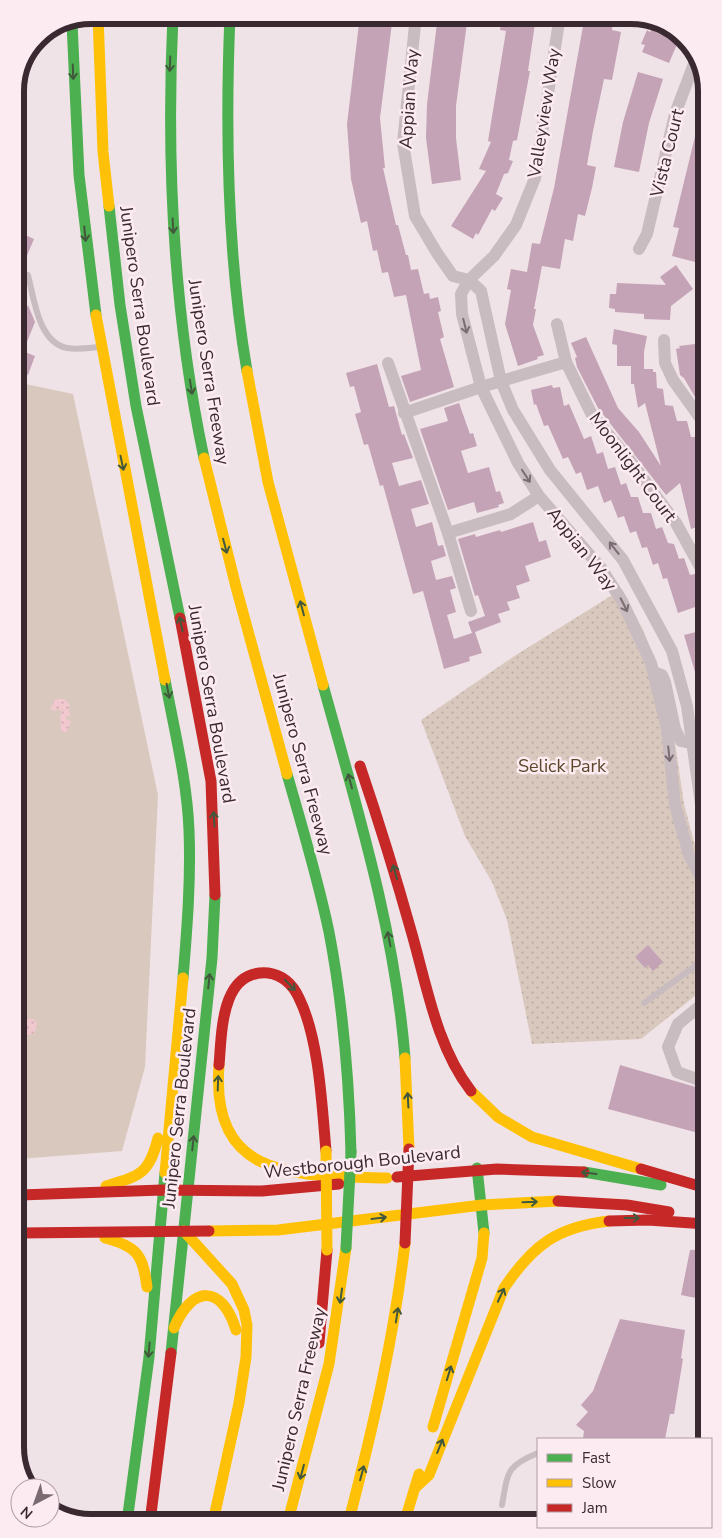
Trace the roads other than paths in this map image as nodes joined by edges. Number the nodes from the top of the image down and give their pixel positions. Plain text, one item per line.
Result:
1 (98, 24) edge
2 (173, 24) edge
3 (230, 24) edge
4 (415, 24) edge
5 (559, 24) edge
6 (72, 27) edge
7 (693, 66) edge
8 (639, 249) dead end
9 (28, 275) dead end
10 (469, 280) junction
11 (556, 324) dead end
12 (664, 340) dead end
13 (100, 347) junction
14 (566, 362) junction
15 (388, 364) dead end
16 (501, 381) junction
17 (481, 387) junction
18 (404, 413) junction
19 (698, 415) edge
20 (539, 496) junction
21 (448, 534) junction
22 (698, 563) edge
23 (471, 611) dead end
24 (309, 632) junction
25 (654, 672) junction
26 (698, 745) edge
27 (698, 872) edge
28 (698, 964) edge
29 (644, 1003) dead end
30 (698, 1008) edge
31 (175, 1059) junction
32 (698, 1079) edge
33 (477, 1168) junction
34 (387, 1178) junction
35 (698, 1186) edge
36 (162, 1190) junction
37 (188, 1191) junction
38 (698, 1193) edge
39 (77, 1194) junction
40 (24, 1195) edge
41 (482, 1205) junction
42 (698, 1218) edge
43 (698, 1223) edge
44 (184, 1231) junction
45 (24, 1232) edge
46 (80, 1232) junction
47 (159, 1232) junction
48 (174, 1328) junction
49 (151, 1332) junction
50 (239, 1403) junction
51 (311, 1440) junction
52 (537, 1454) edge
53 (416, 1487) junction
54 (502, 1505) dead end
55 (128, 1514) edge
56 (151, 1514) edge
57 (215, 1514) edge
58 (290, 1514) edge
59 (351, 1514) edge
60 (408, 1514) edge

37 -> 1 main road, Junipero Serra Boulevard
2 -> 51 main road, Junipero Serra Freeway, bridge
24 -> 3 main road
4 - 10 street, Appian Way
5 - 10 street, Valleyview Way
6 -> 13 main road, Junipero Serra Boulevard
7 - 8 street, Vista Court
9 - 13 lane
10 - 16 street, Appian Way
10 -> 17 street, Appian Way
11 - 14 street, Moonlight Court
12 - 19 street
13 -> 31 main road, Junipero Serra Boulevard
14 - 16 street
14 - 22 street, Moonlight Court
15 - 18 street
16 - 17 street
26 -> 16 street, Appian Way
17 - 18 street
17 -> 20 street, Appian Way
18 - 21 street
20 - 21 street
20 -> 25 street, Appian Way
21 - 23 street
35 -> 24 main road
59 -> 24 main road, bridge
25 - 26 street
25 -> 27 street, Appian Way
28 - 29 lane
30 - 32 street
31 - 36 main road, Junipero Serra Boulevard
31 - 39 main road
33 - 34 main road, Westborough Boulevard
38 -> 33 main road, Westborough Boulevard
33 - 41 main road
34 - 37 main road, Westborough Boulevard
34 -> 51 main road, bridge
36 - 37 main road, Westborough Boulevard
36 - 39 main road, Westborough Boulevard
36 - 47 main road, Junipero Serra Boulevard
37 - 44 main road, Junipero Serra Boulevard
39 - 40 main road, Westborough Boulevard
41 -> 42 main road
44 -> 41 main road
53 -> 41 main road
53 -> 43 main road
44 - 47 main road
44 - 48 main road, Junipero Serra Boulevard
44 - 50 main road
45 - 46 main road
46 - 47 main road
46 - 49 main road
47 - 49 main road, Junipero Serra Boulevard
48 - 50 main road
48 - 56 main road, Junipero Serra Boulevard
49 -> 55 main road, Junipero Serra Boulevard
50 - 57 main road
51 -> 58 main road, Junipero Serra Freeway
52 - 54 lane
53 - 60 main road

